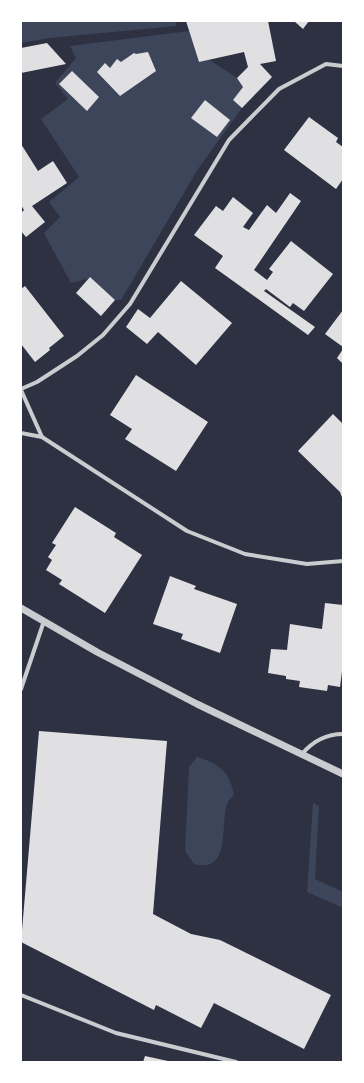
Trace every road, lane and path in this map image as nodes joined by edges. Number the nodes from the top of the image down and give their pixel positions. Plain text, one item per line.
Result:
1 (343, 66) edge
2 (21, 390) edge
3 (21, 433) edge
4 (42, 437) junction
5 (343, 562) edge
6 (21, 608) edge
7 (44, 621) junction
8 (21, 689) edge
9 (343, 734) edge
10 (302, 754) junction
11 (343, 774) edge
12 (21, 995) edge
13 (236, 1062) edge

1 - 2 street
2 - 4 street
3 - 4 street
4 - 5 street
6 - 7 street
7 - 8 street
7 - 10 street
9 - 10 street
10 - 11 street
12 - 13 street

